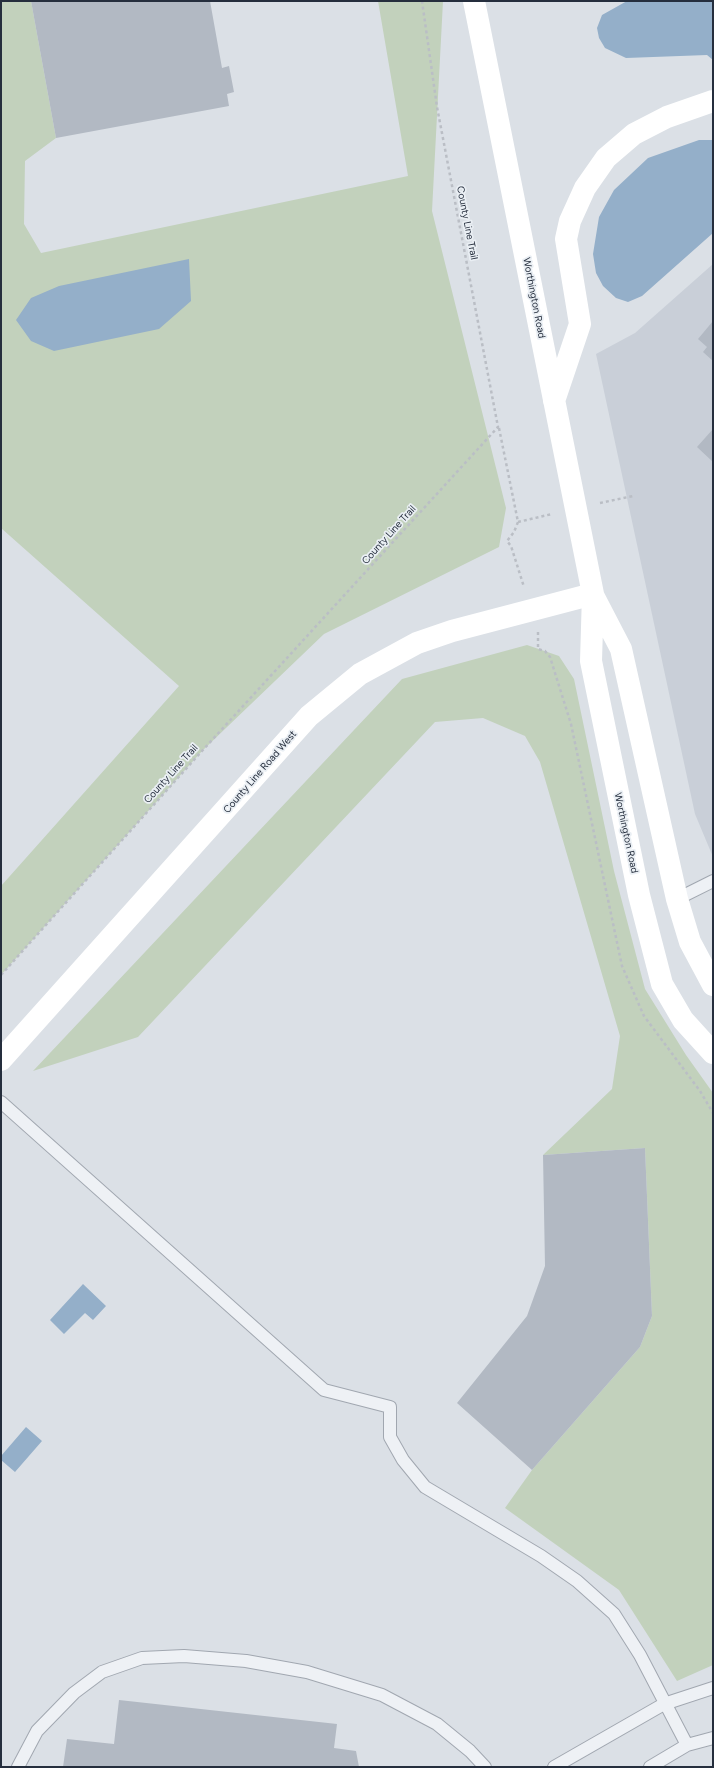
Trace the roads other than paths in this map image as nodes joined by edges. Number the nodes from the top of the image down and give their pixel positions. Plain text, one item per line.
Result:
1 (474, 1) edge
2 (713, 101) edge
3 (554, 402) junction
4 (593, 594) junction
5 (713, 881) edge
6 (678, 899) junction
7 (713, 985) edge
8 (713, 1053) edge
9 (1, 1060) edge
10 (1, 1102) edge
11 (713, 1688) edge
12 (664, 1704) junction
13 (713, 1738) edge
14 (687, 1745) junction
15 (18, 1767) edge
16 (485, 1767) edge
17 (554, 1767) edge
18 (650, 1767) edge

1 - 3 main road, Worthington Road
2 - 3 main road
3 - 4 main road, Worthington Road
4 - 6 main road, Worthington Road
4 - 8 main road, Worthington Road
4 - 9 main road, County Line Road West
5 - 6 lane
6 - 7 main road, Worthington Road
10 - 12 lane
11 - 12 lane
12 - 14 lane
12 - 17 lane
13 - 14 lane
14 - 18 lane
15 - 16 lane

